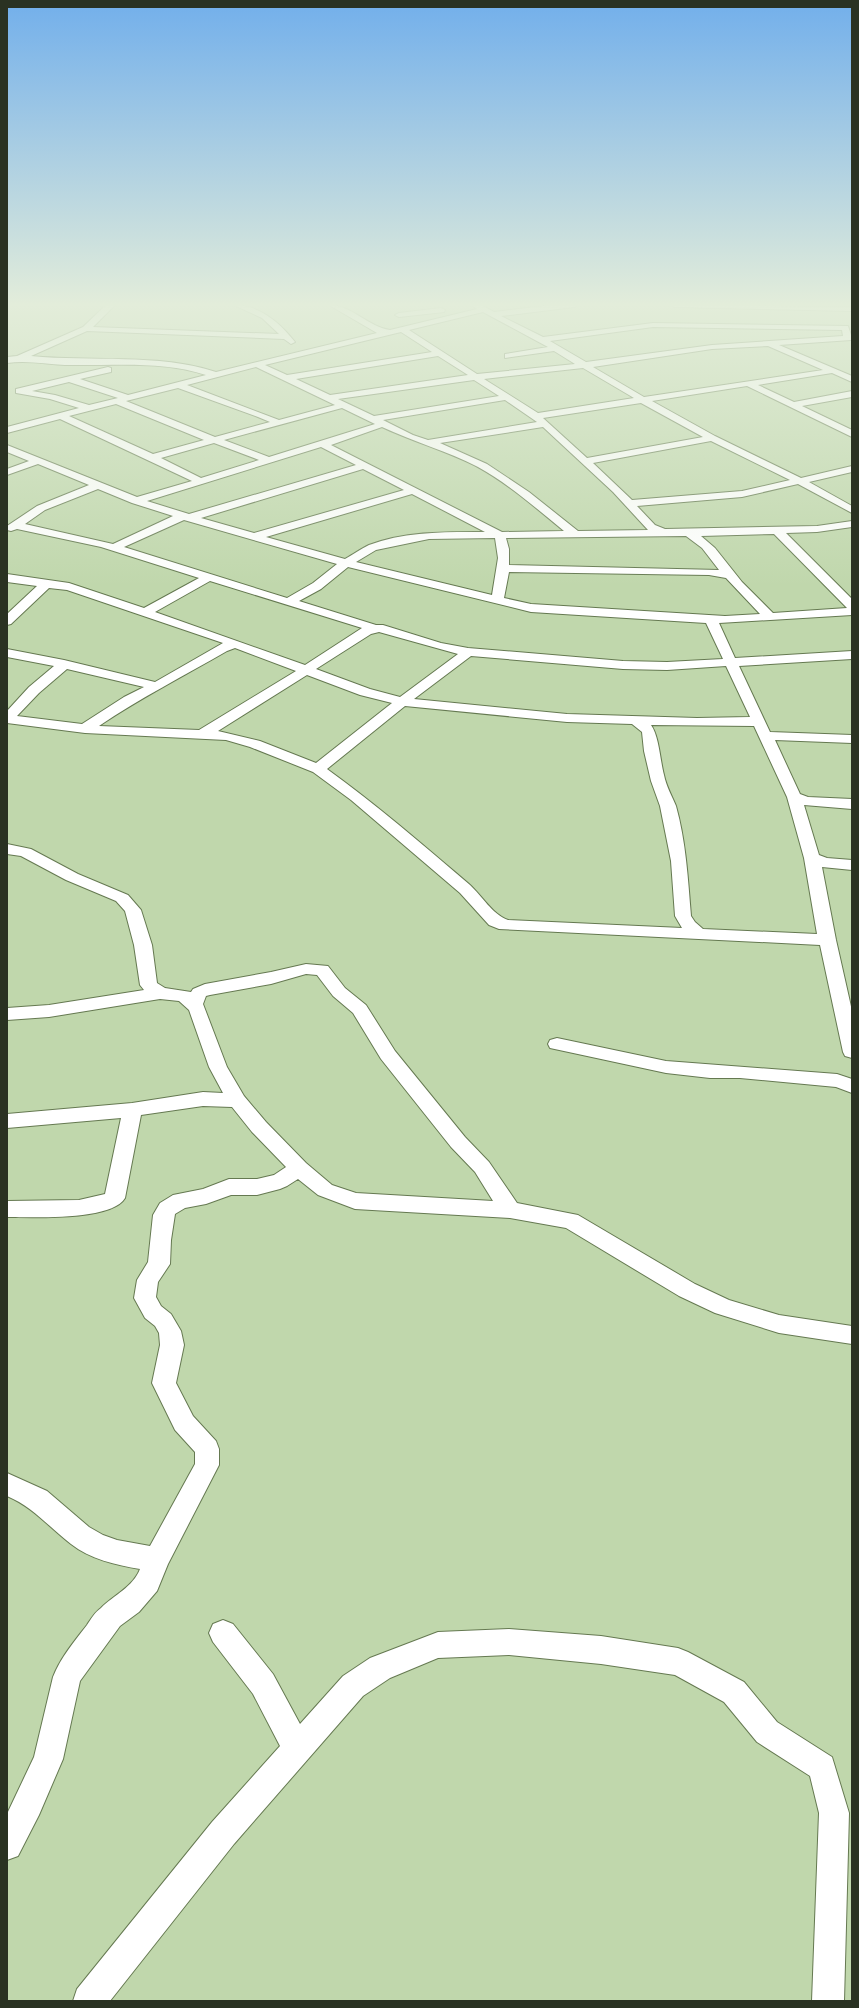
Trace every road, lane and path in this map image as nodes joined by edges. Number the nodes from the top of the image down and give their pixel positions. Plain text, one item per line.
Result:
1 (58, 399) edge
2 (126, 399) edge
3 (218, 399) edge
4 (331, 399) edge
5 (499, 399) edge
6 (511, 399) edge
7 (641, 399) joint
8 (781, 399) edge
9 (827, 399) edge
10 (117, 401) junction
11 (344, 405) junction
12 (794, 405) junction
13 (88, 408) junction
14 (61, 416) junction
15 (536, 416) junction
16 (378, 421) junction
17 (277, 422) junction
18 (544, 424) junction
19 (7, 430) edge
20 (852, 434) edge
21 (712, 438) junction
22 (214, 440) junction
23 (428, 442) junction
24 (322, 444) junction
25 (7, 448) edge
26 (152, 457) junction
27 (268, 460) junction
28 (585, 461) junction
29 (38, 462) junction
30 (363, 466) junction
31 (852, 469) edge
32 (7, 472) edge
33 (200, 481) junction
34 (800, 482) junction
35 (99, 485) junction
36 (411, 491) junction
37 (136, 501) junction
38 (629, 503) junction
39 (852, 510) edge
40 (186, 517) junction
41 (852, 524) edge
42 (11, 528) edge
43 (778, 531) junction
44 (574, 533) junction
45 (663, 533) junction
46 (689, 533) junction
47 (498, 534) junction
48 (253, 537) junction
49 (113, 548) junction
50 (346, 563) junction
51 (502, 568) junction
52 (730, 576) junction
53 (209, 577) junction
54 (7, 578) edge
55 (47, 583) junction
56 (497, 601) junction
57 (288, 602) junction
58 (852, 606) edge
59 (852, 611) edge
60 (145, 613) junction
61 (769, 616) junction
62 (710, 618) junction
63 (7, 621) edge
64 (376, 629) junction
65 (234, 644) junction
66 (468, 652) junction
67 (7, 653) edge
68 (852, 655) edge
69 (730, 662) junction
70 (64, 664) junction
71 (307, 669) junction
72 (156, 686) junction
73 (404, 702) junction
74 (635, 720) junction
75 (759, 722) junction
76 (85, 730) junction
77 (202, 734) junction
78 (767, 736) junction
79 (852, 739) edge
80 (318, 769) junction
81 (794, 797) junction
82 (852, 804) edge
83 (7, 849) edge
84 (812, 858) junction
85 (852, 865) edge
86 (700, 935) junction
87 (827, 940) junction
88 (160, 993) junction
89 (194, 1004) junction
90 (7, 1014) edge
91 (557, 1044) dead end
92 (852, 1052) edge
93 (852, 1086) edge
94 (237, 1100) junction
95 (132, 1110) junction
96 (7, 1121) edge
97 (299, 1168) junction
98 (7, 1209) edge
99 (510, 1210) junction
100 (852, 1335) edge
101 (7, 1484) edge
102 (157, 1559) junction
103 (223, 1633) dead end
104 (297, 1748) junction
105 (7, 1845) edge
106 (89, 2001) edge
107 (828, 2001) edge

1 - 13 street
2 - 10 street
3 - 17 street
4 - 11 street
5 - 16 street
6 - 15 street
7 - 15 street
7 - 21 street
8 - 12 street
9 - 12 street
10 - 13 street
10 - 22 street
11 - 16 street
11 - 17 street
12 - 20 street
13 - 14 street
14 - 19 street
14 - 26 street
15 - 18 street
16 - 23 street
16 - 24 street
17 - 22 street
18 - 23 street
18 - 28 street
21 - 28 street
21 - 34 street
22 - 26 street
22 - 27 street
23 - 44 street
24 - 27 street
24 - 30 street
25 - 29 street
26 - 33 street
27 - 33 street
28 - 38 street
29 - 32 street
29 - 35 street
30 - 36 street
30 - 40 street
31 - 34 street
33 - 37 street
34 - 38 street
34 - 39 street
35 - 37 street
35 - 42 street
36 - 47 street
36 - 48 street
37 - 40 street
38 - 45 street
40 - 48 street
40 - 49 street
41 - 43 street
42 - 49 street
43 - 46 street
43 - 58 street
44 - 45 street
44 - 47 street
45 - 46 street
46 - 52 street
47 - 50 street
47 - 51 street
48 - 50 street
49 - 53 street
50 - 56 street
50 - 57 street
51 - 52 street
51 - 56 street
52 - 61 street
53 - 57 street
53 - 60 street
54 - 55 street
55 - 60 street
55 - 63 street
56 - 62 street
57 - 64 street
59 - 61 street
60 - 65 street
61 - 62 street
62 - 69 street
64 - 66 street
64 - 71 street
65 - 71 street
65 - 72 street
66 - 69 street
66 - 73 street
67 - 70 street
68 - 69 street
69 - 75 street
70 - 72 street
70 - 76 street
71 - 73 street
71 - 77 street
72 - 76 street
73 - 74 street
73 - 80 street
74 - 75 street
74 - 86 street
75 - 78 street
76 - 77 street
77 - 80 street
78 - 79 street
78 - 81 street
80 - 86 street
81 - 82 street
81 - 84 street
83 - 88 street
84 - 85 street
84 - 87 street
86 - 87 street
87 - 92 street
88 - 89 street
88 - 90 street
89 - 94 street
89 - 99 street
91 - 93 street
94 - 95 street
94 - 97 street
95 - 96 street
95 - 98 street
97 - 99 street
97 - 102 street
99 - 100 street
101 - 102 street
102 - 105 street
103 - 104 street
104 - 106 street
104 - 107 street

